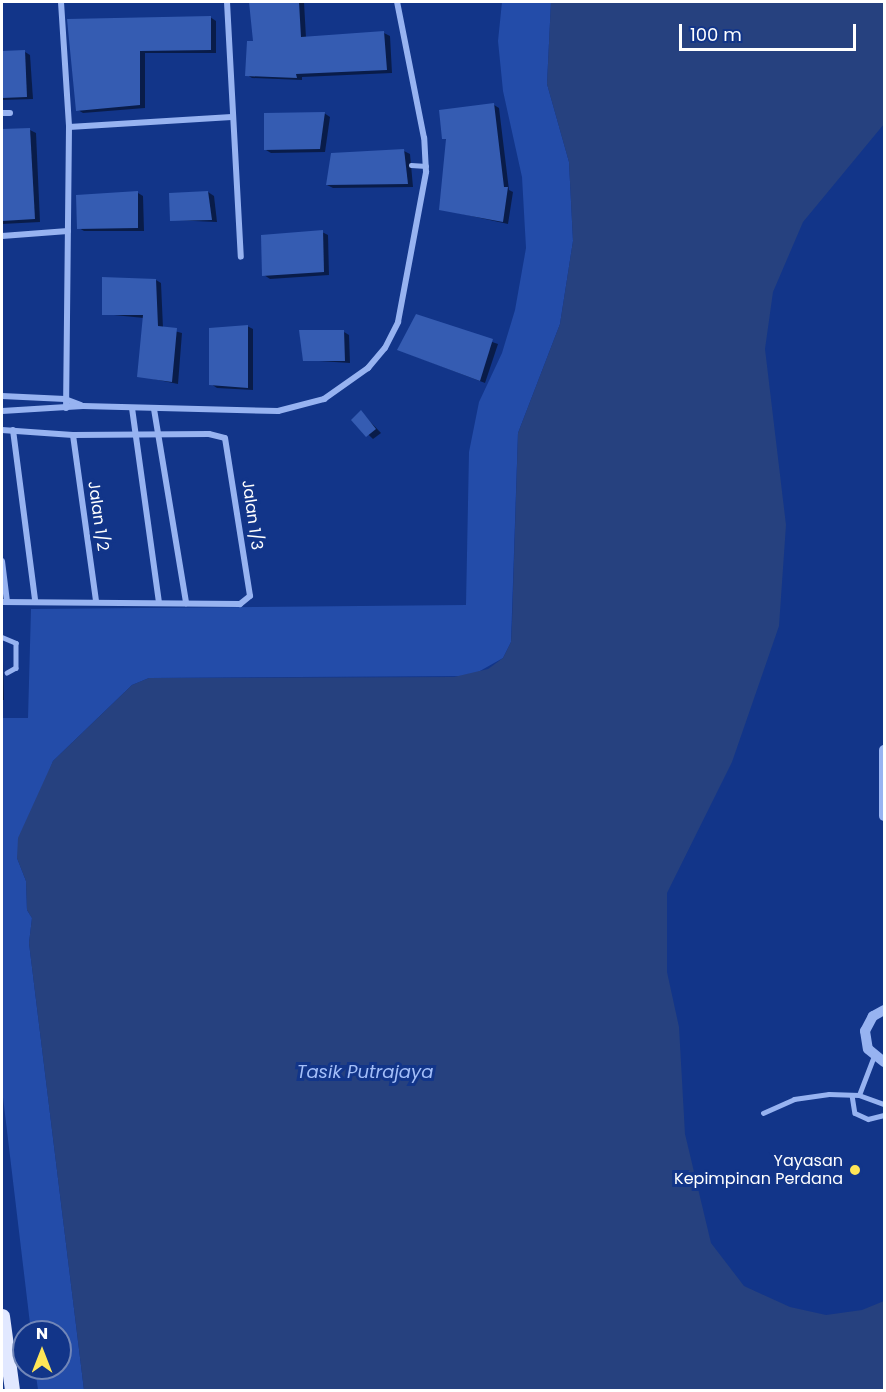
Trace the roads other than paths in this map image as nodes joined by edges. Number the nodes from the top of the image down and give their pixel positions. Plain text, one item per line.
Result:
1 (61, 2) edge
2 (227, 2) edge
3 (397, 2) edge
4 (2, 113) edge
5 (10, 113) dead end
6 (232, 117) junction
7 (69, 127) junction
8 (411, 165) dead end
9 (426, 166) junction
10 (68, 231) junction
11 (2, 236) edge
12 (241, 256) dead end
13 (2, 396) edge
14 (33, 397) junction
15 (66, 399) junction
16 (83, 406) junction
17 (66, 408) junction
18 (132, 408) junction
19 (154, 408) junction
20 (33, 410) junction
21 (2, 411) edge
22 (2, 430) edge
23 (13, 430) junction
24 (73, 435) junction
25 (135, 435) junction
26 (158, 436) junction
27 (2, 561) edge
28 (35, 600) junction
29 (4, 602) edge
30 (96, 602) junction
31 (159, 602) junction
32 (186, 603) junction
33 (2, 637) edge
34 (7, 673) dead end
35 (885, 750) edge
36 (885, 816) edge
37 (885, 1010) edge
38 (874, 1056) junction
39 (885, 1062) edge
40 (852, 1095) junction
41 (859, 1095) junction
42 (885, 1104) edge
43 (763, 1113) dead end
44 (885, 1115) edge
45 (2, 1316) edge
46 (12, 1390) edge

1 - 7 street
2 - 6 street
3 - 9 street
4 - 5 street
6 - 7 street
6 - 12 street
7 - 10 street
8 - 9 lane
9 - 19 street
10 - 11 street
10 - 15 street
13 - 14 street
14 - 15 street
14 - 20 street
15 - 16 street
15 - 17 street
16 - 17 street
16 - 18 street
17 - 20 street
18 - 19 street
18 - 25 street
19 - 26 street
20 - 21 street
22 - 23 street
23 - 24 street
23 - 28 street
24 - 25 street
24 - 30 street, Jalan 1/2
25 - 26 street
25 - 31 street
26 - 32 street
26 - 32 street, Jalan 1/3
27 - 29 street
28 - 29 street
28 - 30 street
30 - 31 street
31 - 32 street
33 - 34 lane
35 - 36 street
37 - 38 street
38 - 39 street
38 - 41 lane
40 - 41 lane
40 - 43 lane
40 - 44 lane
41 - 42 lane
45 - 46 main road

